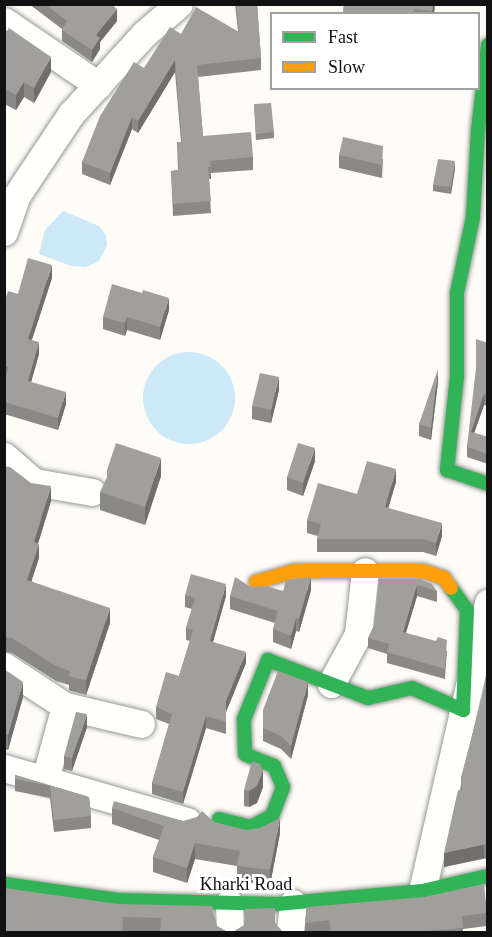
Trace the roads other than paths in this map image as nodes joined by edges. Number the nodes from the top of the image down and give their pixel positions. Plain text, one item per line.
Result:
1 (179, 4) edge
2 (7, 29) edge
3 (488, 45) edge
4 (98, 85) junction
5 (4, 232) edge
6 (4, 456) edge
7 (488, 484) edge
8 (92, 492) dead end
9 (365, 571) junction
10 (255, 582) dead end
11 (488, 602) edge
12 (4, 666) edge
13 (331, 684) junction
14 (65, 706) junction
15 (463, 710) junction
16 (141, 724) dead end
17 (4, 768) edge
18 (45, 779) junction
19 (219, 819) dead end
20 (187, 821) edge
21 (488, 876) edge
22 (4, 884) edge
23 (422, 891) junction
24 (229, 903) junction
25 (293, 903) junction
26 (231, 933) edge
27 (290, 933) edge

1 - 4 street
2 - 4 street
3 - 7 street
4 - 5 street
6 - 8 street
9 - 10 street
9 - 13 street
9 - 15 street
11 - 15 street
12 - 14 street
13 - 15 street
13 - 19 street
14 - 16 street
14 - 18 street
15 - 23 street
17 - 18 street
18 - 20 street
21 - 23 street, Kharki Road
22 - 24 street, Kharki Road
23 - 25 street, Kharki Road
24 - 25 street, Kharki Road
24 - 26 street
25 - 27 street

